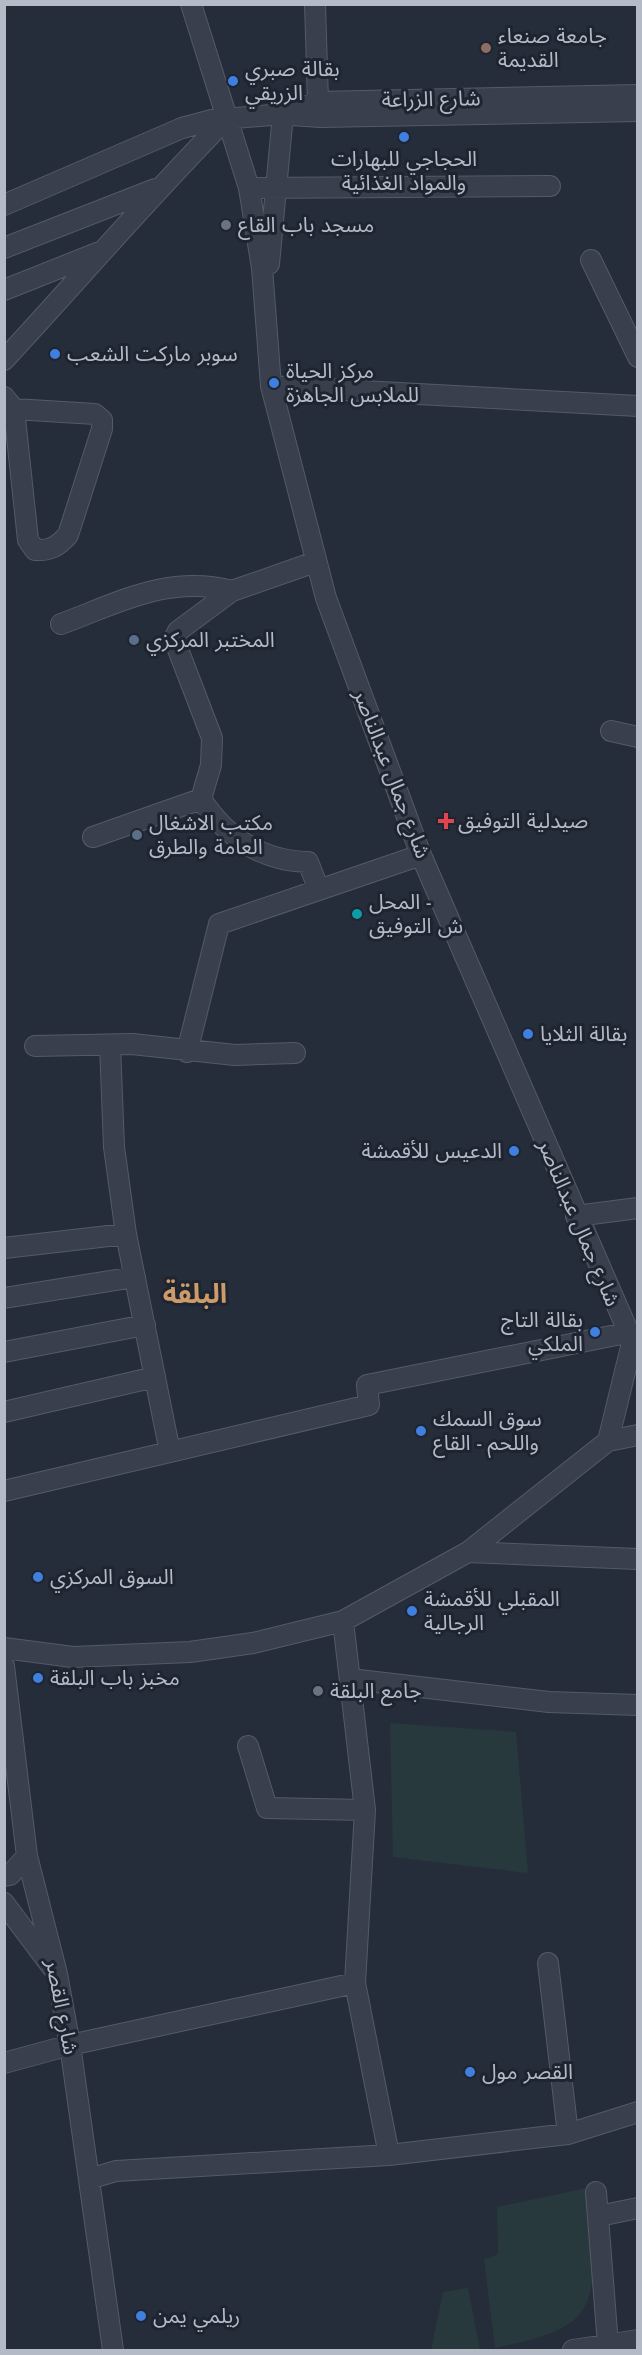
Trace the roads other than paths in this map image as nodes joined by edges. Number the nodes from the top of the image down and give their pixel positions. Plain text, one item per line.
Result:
1 (191, 4) edge
2 (315, 4) edge
3 (638, 95) edge
4 (318, 102) junction
5 (638, 111) edge
6 (283, 114) junction
7 (227, 118) junction
8 (277, 186) junction
9 (550, 186) dead end
10 (157, 188) junction
11 (249, 189) junction
12 (4, 205) edge
13 (4, 248) edge
14 (107, 248) junction
15 (591, 260) dead end
16 (4, 290) edge
17 (265, 308) junction
18 (638, 357) edge
19 (4, 360) edge
20 (271, 386) junction
21 (9, 403) edge
22 (638, 406) edge
23 (315, 562) junction
24 (232, 591) junction
25 (61, 624) dead end
26 (611, 731) dead end
27 (638, 737) edge
28 (201, 799) junction
29 (93, 837) dead end
30 (421, 855) junction
31 (319, 890) junction
32 (110, 1044) junction
33 (35, 1046) dead end
34 (187, 1052) junction
35 (295, 1053) dead end
36 (638, 1208) edge
37 (576, 1216) junction
38 (126, 1234) junction
39 (4, 1248) edge
40 (135, 1277) junction
41 (4, 1298) edge
42 (145, 1325) junction
43 (633, 1343) edge
44 (4, 1352) edge
45 (155, 1377) junction
46 (4, 1413) edge
47 (638, 1435) edge
48 (608, 1441) junction
49 (170, 1452) junction
50 (4, 1491) edge
51 (468, 1552) junction
52 (638, 1559) edge
53 (343, 1621) junction
54 (4, 1648) edge
55 (4, 1666) edge
56 (350, 1679) junction
57 (638, 1705) edge
58 (248, 1746) dead end
59 (365, 1809) junction
60 (27, 1856) junction
61 (4, 1876) edge
62 (4, 1903) edge
63 (548, 1963) dead end
64 (57, 1974) junction
65 (355, 1983) junction
66 (70, 2045) junction
67 (4, 2063) edge
68 (638, 2112) edge
69 (568, 2134) junction
70 (389, 2155) junction
71 (89, 2179) junction
72 (596, 2192) dead end
73 (638, 2208) edge
74 (600, 2216) junction
75 (638, 2340) edge
76 (608, 2345) junction
77 (113, 2350) edge
78 (573, 2350) edge

1 - 7 street, شارع جمال عبدالناصر
2 - 4 street
3 - 4 street, شارع الزراعة
4 - 6 street, شارع الزراعة
5 - 6 street
6 - 7 street, شارع الزراعة
6 - 8 street, شارع جمال عبدالناصر
7 - 10 street
7 - 11 street, شارع جمال عبدالناصر
7 - 12 street, شارع الزراعة
8 - 9 street
8 - 11 street
8 - 17 street, شارع جمال عبدالناصر
10 - 13 street
10 - 14 street
11 - 17 street, شارع جمال عبدالناصر
14 - 16 street
14 - 19 street
15 - 18 street
17 - 20 street, شارع جمال عبدالناصر
20 - 22 street
20 - 23 street, شارع جمال عبدالناصر
21 - 21 street
23 - 24 street
23 - 30 street, شارع جمال عبدالناصر
24 - 25 street
24 - 28 street
26 - 27 street
28 - 29 street
28 - 31 street
30 - 31 street
30 - 37 street, شارع جمال عبدالناصر
31 - 34 street
32 - 33 street
32 - 34 street
32 - 38 street
34 - 35 street
36 - 37 street
37 - 43 street, شارع جمال عبدالناصر
38 - 39 street
38 - 40 street
40 - 41 street
40 - 42 street
42 - 44 street
42 - 45 street
43 - 48 street
43 - 49 street
45 - 46 street
45 - 49 street
47 - 48 street
48 - 51 street
49 - 50 street
51 - 52 street
51 - 53 street
53 - 54 street
53 - 56 street
55 - 60 street, شارع القصر
56 - 57 street
56 - 59 street
58 - 59 street
59 - 65 street
60 - 61 street
60 - 64 street, شارع القصر
62 - 64 street
63 - 69 street
64 - 66 street, شارع القصر
65 - 66 street
65 - 70 street
66 - 67 street
66 - 71 street, شارع القصر
68 - 69 street
69 - 70 street
70 - 71 street
71 - 77 street, شارع القصر
72 - 74 street
73 - 74 street
74 - 76 street
75 - 76 street
76 - 78 street

